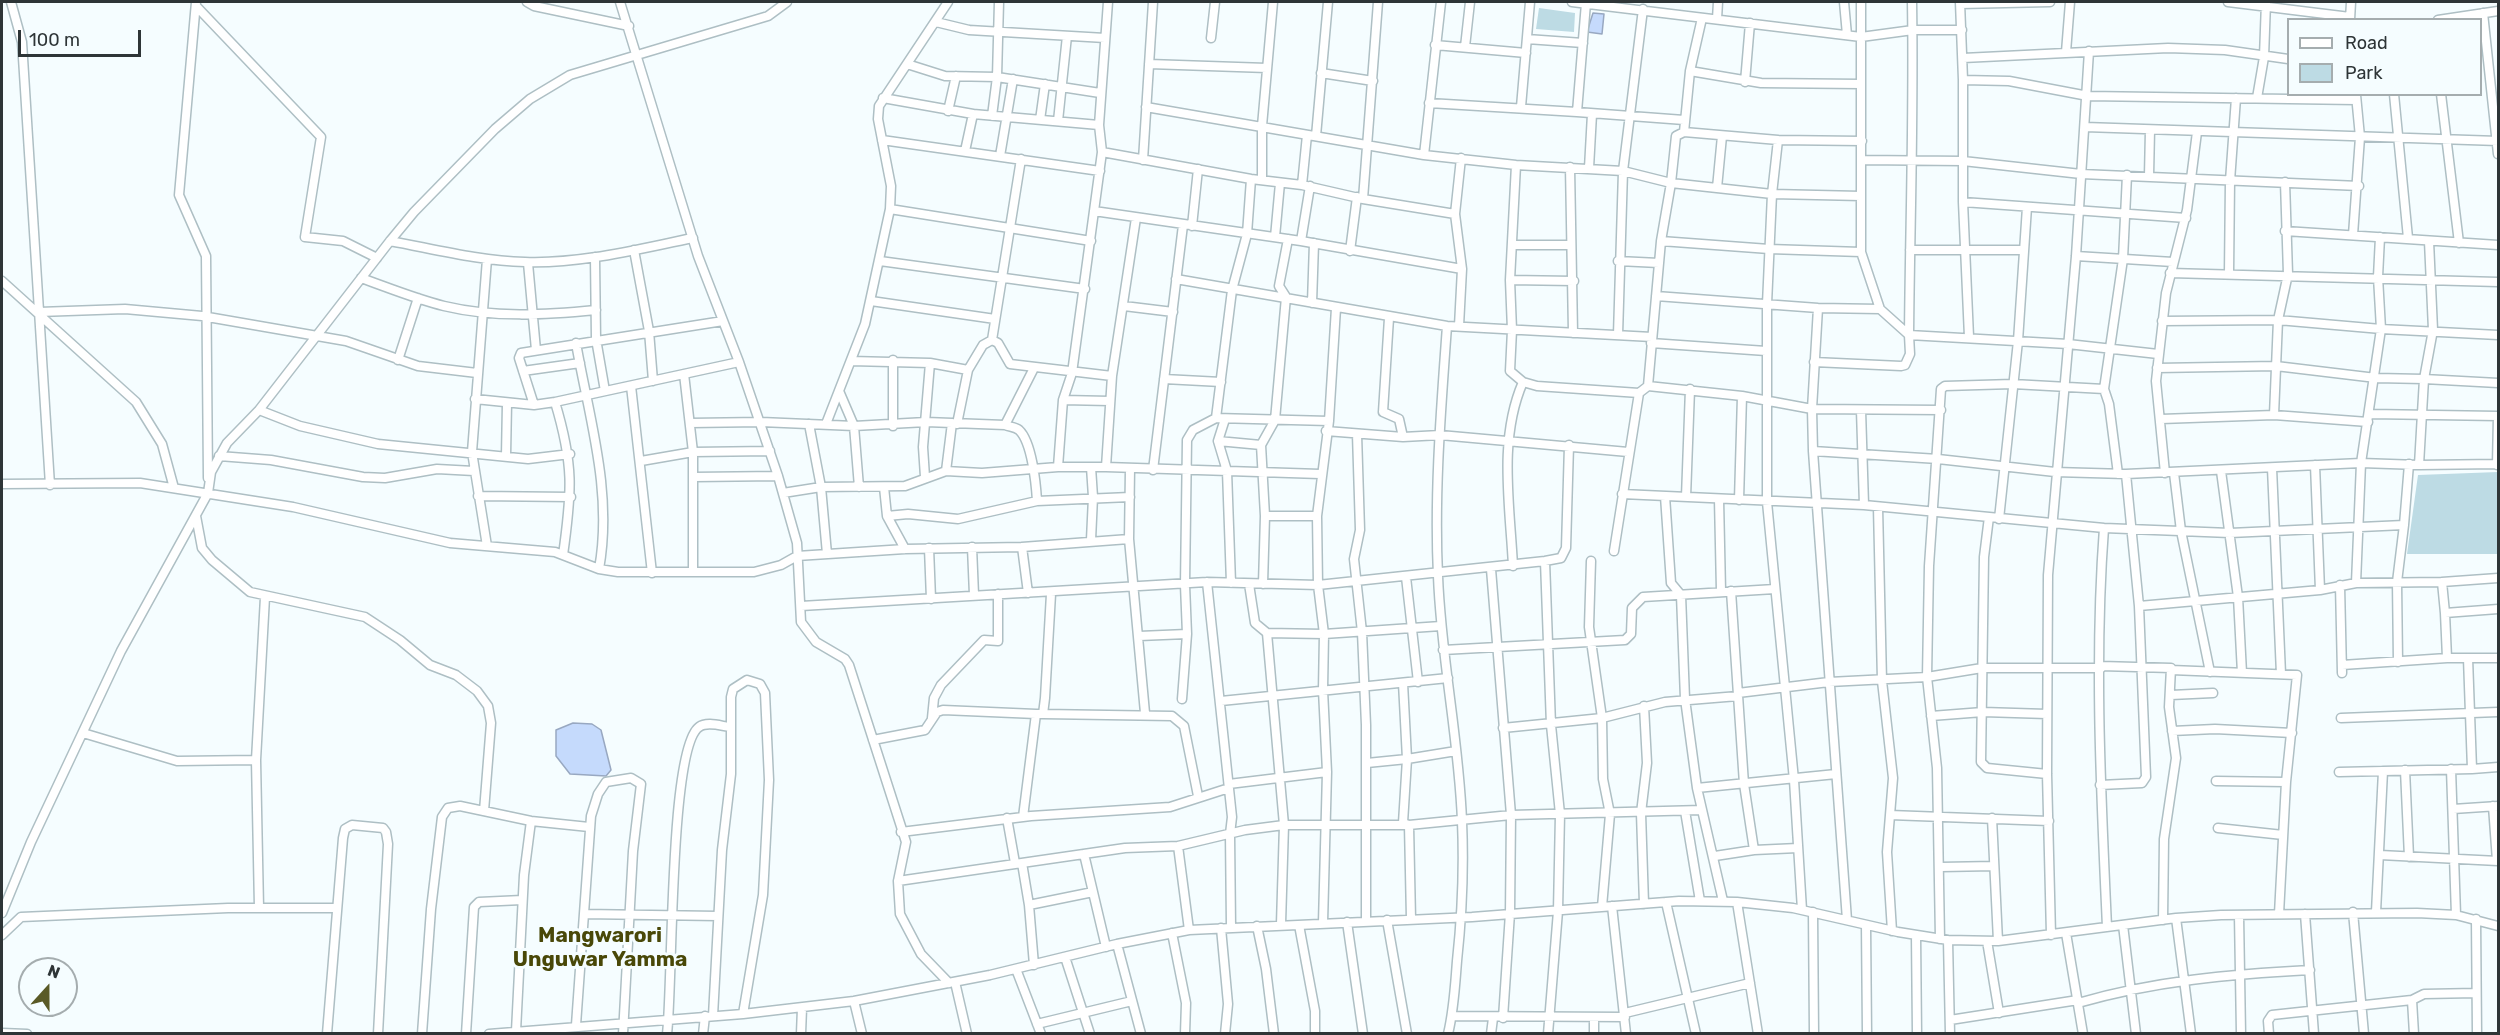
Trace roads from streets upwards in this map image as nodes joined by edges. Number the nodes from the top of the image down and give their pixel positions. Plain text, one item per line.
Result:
1 (11, 2) edge
2 (528, 2) edge
3 (620, 2) edge
4 (787, 2) edge
5 (948, 2) edge
6 (999, 2) edge
7 (1108, 2) edge
8 (1153, 2) edge
9 (1215, 2) edge
10 (1273, 2) edge
11 (1328, 2) edge
12 (1378, 2) edge
13 (1442, 2) edge
14 (1470, 2) edge
15 (1530, 2) edge
16 (1572, 2) edge
17 (1718, 2) edge
18 (1844, 2) edge
19 (1861, 2) edge
20 (1912, 2) edge
21 (2050, 2) edge
22 (2070, 2) edge
23 (2228, 2) edge
24 (2350, 2) edge
25 (1586, 3) edge
26 (1601, 3) edge
27 (1960, 3) edge
28 (196, 4) edge
29 (2266, 5) edge
30 (1643, 9) junction
31 (2499, 11) edge
32 (2483, 13) junction
33 (1701, 18) junction
34 (2344, 18) edge
35 (2350, 18) edge
36 (2451, 18) edge
37 (1717, 20) junction
38 (936, 22) junction
39 (1750, 24) junction
40 (629, 26) junction
41 (1912, 30) junction
42 (1962, 30) junction
43 (999, 32) junction
44 (1847, 35) junction
45 (1066, 36) junction
46 (1861, 37) junction
47 (1105, 38) junction
48 (1211, 38) dead end
49 (1527, 39) junction
50 (1583, 43) junction
51 (1435, 45) junction
52 (1465, 47) junction
53 (2089, 51) junction
54 (638, 52) junction
55 (2066, 52) junction
56 (1526, 53) junction
57 (2264, 57) junction
58 (1963, 58) junction
59 (2287, 59) edge
60 (907, 64) junction
61 (1149, 64) junction
62 (1267, 68) junction
63 (1690, 71) junction
64 (1321, 73) junction
65 (956, 75) junction
66 (997, 77) junction
67 (1013, 79) junction
68 (1964, 80) junction
69 (1373, 81) junction
70 (1744, 82) junction
71 (1045, 84) junction
72 (1861, 84) junction
73 (1063, 88) junction
74 (1100, 93) junction
75 (2088, 96) junction
76 (2394, 96) edge
77 (2441, 96) edge
78 (2356, 97) edge
79 (884, 98) junction
80 (2236, 98) junction
81 (2257, 98) junction
82 (1429, 103) junction
83 (1146, 107) junction
84 (1521, 107) junction
85 (948, 111) junction
86 (1577, 112) junction
87 (973, 114) junction
88 (1592, 114) junction
89 (992, 116) junction
90 (1631, 116) junction
91 (1008, 117) junction
92 (1040, 120) junction
93 (1684, 120) junction
94 (1058, 121) junction
95 (1099, 125) junction
96 (1262, 126) junction
97 (2085, 128) junction
98 (2150, 130) junction
99 (1684, 132) junction
100 (2197, 132) junction
101 (2234, 134) junction
102 (1312, 136) junction
103 (1722, 136) junction
104 (2360, 137) junction
105 (2447, 138) junction
106 (2399, 139) junction
107 (882, 140) junction
108 (1778, 140) junction
109 (1862, 141) junction
110 (2498, 141) edge
111 (1368, 146) junction
112 (964, 151) junction
113 (1102, 152) junction
114 (2499, 154) edge
115 (1424, 155) junction
116 (1000, 156) junction
117 (1461, 158) junction
118 (1021, 159) junction
119 (1143, 159) junction
120 (1862, 160) junction
121 (1910, 160) junction
122 (1963, 161) junction
123 (1516, 165) junction
124 (1570, 167) junction
125 (1589, 168) junction
126 (1198, 169) junction
127 (1100, 171) junction
128 (1623, 171) junction
129 (2081, 174) junction
130 (2127, 175) junction
131 (2149, 176) junction
132 (2192, 178) junction
133 (1251, 179) junction
134 (1262, 180) junction
135 (2230, 181) junction
136 (2285, 182) junction
137 (1280, 183) junction
138 (1671, 183) junction
139 (1306, 186) junction
140 (2359, 186) junction
141 (1717, 188) junction
142 (1772, 194) junction
143 (1861, 196) junction
144 (1360, 198) junction
145 (1963, 202) junction
146 (2027, 207) junction
147 (891, 209) junction
148 (2078, 210) junction
149 (1094, 212) junction
150 (2125, 212) junction
151 (1455, 214) junction
152 (1136, 218) junction
153 (2186, 218) junction
154 (1187, 225) junction
155 (1008, 226) junction
156 (2285, 231) junction
157 (1247, 234) junction
158 (2353, 235) junction
159 (1275, 237) junction
160 (2380, 237) junction
161 (693, 238) junction
162 (2408, 238) junction
163 (1288, 239) junction
164 (390, 241) junction
165 (1091, 241) junction
166 (1301, 241) junction
167 (1661, 241) junction
168 (2429, 241) junction
169 (1314, 243) junction
170 (2459, 243) junction
171 (1512, 245) junction
172 (1570, 245) junction
173 (2499, 245) edge
174 (1769, 249) junction
175 (634, 250) junction
176 (1910, 250) junction
177 (2024, 250) junction
178 (1350, 251) junction
179 (1966, 251) junction
180 (1861, 252) junction
181 (2076, 256) junction
182 (595, 257) junction
183 (377, 258) junction
184 (487, 259) junction
185 (2123, 259) junction
186 (880, 261) junction
187 (1618, 261) junction
188 (528, 262) junction
189 (2173, 262) junction
190 (1659, 263) junction
191 (1462, 269) junction
192 (2170, 273) junction
193 (2229, 273) junction
194 (2288, 274) junction
195 (2378, 277) junction
196 (361, 278) junction
197 (1001, 278) junction
198 (1176, 279) junction
199 (2, 280) edge
200 (1510, 280) junction
201 (2432, 280) junction
202 (1574, 281) junction
203 (2499, 282) edge
204 (1085, 289) junction
205 (1232, 290) junction
206 (1656, 296) junction
207 (1286, 297) junction
208 (418, 298) junction
209 (872, 301) junction
210 (1312, 303) junction
211 (1767, 304) junction
212 (1124, 306) junction
213 (1336, 308) junction
214 (1818, 308) junction
215 (1881, 309) junction
216 (596, 310) junction
217 (39, 312) junction
218 (481, 312) junction
219 (1173, 312) junction
220 (534, 315) junction
221 (207, 317) junction
222 (1389, 318) junction
223 (995, 319) junction
224 (2278, 320) junction
225 (723, 321) junction
226 (2162, 321) junction
227 (1447, 326) junction
228 (1460, 326) junction
229 (2381, 329) junction
230 (1512, 330) junction
231 (2433, 330) junction
232 (649, 331) junction
233 (1573, 333) junction
234 (315, 335) junction
235 (1618, 335) junction
236 (1909, 335) junction
237 (2499, 335) edge
238 (1969, 338) junction
239 (596, 339) junction
240 (992, 340) junction
241 (1652, 340) junction
242 (2018, 341) junction
243 (576, 343) junction
244 (2068, 344) junction
245 (2109, 349) junction
246 (536, 350) junction
247 (1766, 351) junction
248 (2158, 354) junction
249 (398, 360) junction
250 (892, 360) junction
251 (851, 361) junction
252 (739, 362) junction
253 (1814, 362) junction
254 (580, 363) junction
255 (930, 363) junction
256 (2276, 366) junction
257 (1034, 368) junction
258 (2157, 368) junction
259 (968, 370) junction
260 (523, 371) junction
261 (477, 373) junction
262 (1072, 373) junction
263 (684, 374) junction
264 (1112, 376) junction
265 (2376, 378) junction
266 (1164, 379) junction
267 (2424, 379) junction
268 (654, 381) junction
269 (1221, 382) junction
270 (1523, 382) junction
271 (2499, 383) edge
272 (2013, 384) junction
273 (631, 386) junction
274 (1648, 386) junction
275 (2063, 387) junction
276 (1690, 389) junction
277 (2104, 389) junction
278 (605, 391) junction
279 (839, 391) junction
280 (1639, 393) junction
281 (585, 395) junction
282 (1742, 396) junction
283 (475, 399) junction
284 (1063, 400) junction
285 (1110, 401) junction
286 (1765, 401) junction
287 (555, 402) junction
288 (507, 403) junction
289 (534, 405) junction
290 (1812, 409) junction
291 (259, 410) junction
292 (1861, 410) junction
293 (1941, 410) junction
294 (2422, 415) junction
295 (2274, 416) junction
296 (2498, 416) edge
297 (1221, 418) junction
298 (2369, 418) junction
299 (2161, 419) junction
300 (1275, 420) junction
301 (1329, 421) junction
302 (761, 422) junction
303 (926, 422) junction
304 (690, 423) junction
305 (809, 424) junction
306 (826, 424) junction
307 (954, 424) junction
308 (1005, 425) junction
309 (854, 426) junction
310 (893, 426) junction
311 (1326, 431) junction
312 (1357, 434) junction
313 (1440, 435) junction
314 (1403, 437) junction
315 (1218, 441) junction
316 (1507, 441) junction
317 (1261, 445) junction
318 (1569, 445) junction
319 (1813, 451) junction
320 (472, 452) junction
321 (693, 452) junction
322 (770, 452) junction
323 (1628, 452) junction
324 (570, 454) junction
325 (1863, 454) junction
326 (219, 456) junction
327 (506, 456) junction
328 (1938, 459) junction
329 (641, 461) junction
330 (2361, 462) junction
331 (2409, 464) junction
332 (2315, 465) junction
333 (2419, 465) junction
334 (2498, 465) edge
335 (1058, 467) junction
336 (1091, 467) junction
337 (1106, 467) junction
338 (2005, 467) junction
339 (2272, 468) junction
340 (1130, 469) junction
341 (1189, 469) junction
342 (1153, 470) junction
343 (474, 471) junction
344 (946, 471) junction
345 (1034, 471) junction
346 (1227, 471) junction
347 (2221, 471) junction
348 (1261, 472) junction
349 (2055, 472) junction
350 (2170, 473) junction
351 (1320, 474) junction
352 (2122, 474) junction
353 (778, 476) junction
354 (694, 477) junction
355 (925, 477) junction
356 (2, 484) edge
357 (50, 485) junction
358 (821, 487) junction
359 (884, 487) junction
360 (174, 488) junction
361 (859, 488) junction
362 (208, 493) junction
363 (783, 493) junction
364 (1622, 494) junction
365 (478, 496) junction
366 (1665, 496) junction
367 (571, 497) junction
368 (1130, 497) junction
369 (1686, 497) junction
370 (1093, 498) junction
371 (1719, 499) junction
372 (1739, 500) junction
373 (1037, 501) junction
374 (1767, 502) junction
375 (1817, 503) junction
376 (1864, 505) junction
377 (1878, 507) junction
378 (1935, 511) junction
379 (196, 516) junction
380 (887, 516) junction
381 (1265, 516) junction
382 (1317, 516) junction
383 (1989, 517) junction
384 (2000, 519) junction
385 (2054, 524) junction
386 (2404, 525) junction
387 (2360, 526) junction
388 (2104, 528) junction
389 (2317, 528) junction
390 (2132, 529) junction
391 (2275, 530) junction
392 (2181, 531) junction
393 (2230, 533) junction
394 (1130, 539) junction
395 (1091, 540) junction
396 (487, 546) junction
397 (972, 547) junction
398 (1023, 547) junction
399 (929, 548) junction
400 (905, 549) junction
401 (1614, 552) dead end
402 (826, 554) junction
403 (563, 555) junction
404 (797, 556) junction
405 (1545, 561) junction
406 (1591, 561) dead end
407 (1513, 566) junction
408 (599, 569) junction
409 (1491, 569) junction
410 (693, 572) junction
411 (652, 573) junction
412 (1437, 574) junction
413 (1406, 577) junction
414 (2499, 578) edge
415 (1207, 582) junction
416 (1356, 582) junction
417 (2397, 582) junction
418 (2442, 582) junction
419 (1231, 583) junction
420 (2356, 583) junction
421 (1249, 584) junction
422 (1263, 584) junction
423 (1185, 585) junction
424 (1318, 585) junction
425 (2340, 585) junction
426 (1134, 586) junction
427 (1775, 589) junction
428 (2320, 590) junction
429 (1721, 591) junction
430 (1731, 591) junction
431 (1028, 593) junction
432 (974, 594) junction
433 (998, 594) junction
434 (1051, 594) junction
435 (2277, 594) junction
436 (1681, 595) junction
437 (264, 597) junction
438 (2238, 597) junction
439 (931, 599) junction
440 (2194, 601) junction
441 (801, 606) junction
442 (2139, 606) junction
443 (2499, 609) edge
444 (2445, 613) junction
445 (1441, 626) junction
446 (1413, 628) junction
447 (1362, 632) junction
448 (1267, 633) junction
449 (1187, 634) junction
450 (1324, 634) junction
451 (1139, 636) junction
452 (1590, 644) junction
453 (1547, 645) junction
454 (1497, 648) junction
455 (1443, 650) junction
456 (2447, 658) junction
457 (2468, 658) junction
458 (2499, 658) edge
459 (2398, 662) junction
460 (2048, 667) junction
461 (2101, 667) junction
462 (2142, 667) junction
463 (1982, 668) junction
464 (2170, 670) junction
465 (2210, 672) junction
466 (2242, 673) junction
467 (2281, 674) junction
468 (1927, 677) junction
469 (1448, 678) junction
470 (1882, 681) junction
471 (1418, 682) junction
472 (1830, 682) junction
473 (1403, 683) junction
474 (1365, 686) junction
475 (1783, 687) junction
476 (1323, 690) junction
477 (2213, 693) dead end
478 (1738, 694) junction
479 (1272, 695) junction
480 (2171, 695) junction
481 (1182, 699) dead end
482 (1685, 699) junction
483 (1221, 701) junction
484 (1644, 706) junction
485 (1983, 712) junction
486 (2469, 712) junction
487 (2499, 712) edge
488 (1039, 714) junction
489 (1145, 714) junction
490 (2047, 714) junction
491 (1931, 716) junction
492 (932, 718) junction
493 (1602, 718) junction
494 (2341, 718) dead end
495 (1551, 725) junction
496 (730, 727) junction
497 (1503, 728) junction
498 (2172, 731) junction
499 (83, 733) junction
500 (2292, 734) junction
501 (873, 740) junction
502 (1456, 751) junction
503 (1407, 759) junction
504 (256, 760) junction
505 (1367, 764) junction
506 (2499, 766) edge
507 (2451, 769) junction
508 (2472, 769) junction
509 (2405, 770) junction
510 (2339, 771) dead end
511 (2383, 771) junction
512 (1327, 772) junction
513 (1836, 774) junction
514 (2047, 774) junction
515 (1279, 777) junction
516 (1794, 780) junction
517 (2216, 780) dead end
518 (2286, 782) junction
519 (1744, 784) junction
520 (2100, 785) junction
521 (1229, 786) junction
522 (1697, 788) junction
523 (1198, 796) junction
524 (2496, 806) edge
525 (2453, 809) junction
526 (1702, 810) junction
527 (484, 811) junction
528 (1685, 811) junction
529 (1641, 813) junction
530 (1560, 814) junction
531 (1610, 814) junction
532 (1511, 815) junction
533 (1890, 815) junction
534 (1938, 815) junction
535 (1023, 817) junction
536 (1007, 818) junction
537 (1992, 818) junction
538 (1462, 819) junction
539 (531, 821) junction
540 (2049, 821) junction
541 (1368, 824) junction
542 (1284, 825) junction
543 (1324, 825) junction
544 (1409, 825) junction
545 (589, 827) junction
546 (2218, 828) dead end
547 (901, 832) junction
548 (1230, 834) junction
549 (2283, 835) junction
550 (1178, 846) junction
551 (1798, 848) junction
552 (1754, 850) junction
553 (1084, 854) junction
554 (2380, 855) junction
555 (1715, 856) junction
556 (2409, 857) junction
557 (2454, 860) junction
558 (2498, 861) edge
559 (1018, 863) junction
560 (1994, 866) junction
561 (1941, 867) junction
562 (898, 881) junction
563 (1093, 892) junction
564 (522, 900) junction
565 (1700, 901) junction
566 (1724, 901) junction
567 (1666, 902) junction
568 (1737, 902) junction
569 (1644, 904) junction
570 (1029, 905) junction
571 (1612, 906) junction
572 (1602, 907) junction
573 (259, 908) junction
574 (337, 908) junction
575 (1802, 910) junction
576 (1558, 911) junction
577 (1812, 912) junction
578 (2353, 912) junction
579 (2376, 912) junction
580 (2, 913) edge
581 (630, 913) junction
582 (1510, 913) junction
583 (584, 914) junction
584 (672, 914) junction
585 (2279, 914) junction
586 (2305, 914) junction
587 (2238, 915) junction
588 (2456, 915) junction
589 (718, 916) junction
590 (1461, 917) junction
591 (2176, 918) junction
592 (1411, 919) junction
593 (2476, 919) junction
594 (1365, 920) junction
595 (1387, 920) junction
596 (1847, 920) junction
597 (2163, 920) junction
598 (1347, 922) junction
599 (1323, 923) junction
600 (1281, 924) junction
601 (1299, 925) junction
602 (1866, 925) junction
603 (2123, 925) junction
604 (1257, 926) junction
605 (2499, 926) edge
606 (2107, 927) junction
607 (1226, 928) junction
608 (1189, 930) junction
609 (1892, 931) junction
610 (1173, 933) junction
611 (2067, 933) junction
612 (2, 935) edge
613 (1916, 935) junction
614 (2051, 935) junction
615 (1944, 940) junction
616 (1987, 941) junction
617 (1998, 941) junction
618 (1117, 944) junction
619 (1106, 947) junction
620 (1065, 957) junction
621 (1034, 964) junction
622 (1016, 969) junction
623 (2310, 970) junction
624 (2241, 973) junction
625 (2185, 981) junction
626 (952, 983) junction
627 (1750, 983) junction
628 (2129, 988) junction
629 (2476, 993) junction
630 (1688, 999) junction
631 (2412, 1000) junction
632 (854, 1001) junction
633 (1132, 1001) junction
634 (2078, 1001) junction
635 (2362, 1007) junction
636 (802, 1008) junction
637 (2313, 1010) junction
638 (1084, 1013) junction
639 (1999, 1013) junction
640 (743, 1014) junction
641 (1625, 1015) junction
642 (709, 1016) junction
643 (1452, 1016) junction
644 (1550, 1017) junction
645 (1594, 1017) junction
646 (669, 1018) junction
647 (1498, 1018) junction
648 (1950, 1020) junction
649 (624, 1021) junction
650 (1037, 1024) junction
651 (576, 1025) junction
652 (516, 1031) junction
653 (2, 1033) edge
654 (27, 1034) edge
655 (327, 1034) edge
656 (378, 1034) edge
657 (422, 1034) edge
658 (466, 1034) edge
659 (489, 1034) edge
660 (623, 1034) edge
661 (667, 1034) edge
662 (703, 1034) edge
663 (801, 1034) edge
664 (862, 1034) edge
665 (967, 1034) edge
666 (1041, 1034) edge
667 (1090, 1034) edge
668 (1141, 1034) edge
669 (1185, 1034) edge
670 (1225, 1034) edge
671 (1275, 1034) edge
672 (1316, 1034) edge
673 (1363, 1034) edge
674 (1407, 1034) edge
675 (1448, 1034) edge
676 (1491, 1034) edge
677 (1548, 1034) edge
678 (1594, 1034) edge
679 (1626, 1034) edge
680 (1696, 1034) edge
681 (1758, 1034) edge
682 (1814, 1034) edge
683 (1867, 1034) edge
684 (1917, 1034) edge
685 (1950, 1034) edge
686 (2083, 1034) edge
687 (2136, 1034) edge
688 (2191, 1034) edge
689 (2241, 1034) edge
690 (2269, 1034) edge
691 (2314, 1034) edge
692 (2364, 1034) edge
693 (2414, 1034) edge
694 (2477, 1034) edge

1 - 217 street
2 - 40 street
3 - 40 street
4 - 54 street
5 - 38 street
6 - 43 street
7 - 47 street
8 - 61 street
9 - 48 street
10 - 62 street
11 - 64 street
12 - 69 street
13 - 51 street
14 - 52 street
15 - 49 street
16 - 25 street
17 - 37 street
18 - 44 street
19 - 46 street
20 - 41 street
21 - 27 street
22 - 55 street
23 - 29 street
24 - 35 street
25 - 26 street
25 - 50 street
26 - 30 street
27 - 42 street
28 - 183 street
28 - 221 street
29 - 34 street
29 - 57 street
30 - 33 street
30 - 90 street
31 - 32 street
32 - 36 street
32 - 110 street
33 - 37 street
33 - 63 street
37 - 39 street
38 - 43 street
38 - 60 street
39 - 44 street
39 - 70 street
40 - 54 street
41 - 42 street
41 - 46 street
41 - 121 street
42 - 58 street
43 - 45 street
43 - 66 street
44 - 46 street
45 - 47 street
45 - 73 street
46 - 72 street
47 - 74 street
49 - 50 street
49 - 56 street
50 - 86 street
51 - 52 street
51 - 82 street
52 - 56 street
53 - 55 street
53 - 57 street
53 - 75 street
54 - 161 street
54 - 164 street
55 - 58 street
56 - 84 street
57 - 59 street
57 - 81 street
58 - 68 street
60 - 65 street
60 - 79 street
61 - 62 street
61 - 83 street
62 - 96 street
63 - 70 street
63 - 93 street
64 - 69 street
64 - 102 street
65 - 66 street
65 - 85 street
66 - 67 street
66 - 89 street
67 - 71 street
67 - 91 street
68 - 75 street
68 - 122 street
69 - 111 street
70 - 72 street
71 - 73 street
71 - 92 street
72 - 109 street
73 - 74 street
73 - 94 street
74 - 95 street
75 - 80 street
75 - 97 street
76 - 106 street
77 - 105 street
78 - 81 street
78 - 104 street
79 - 85 street
79 - 107 street
80 - 81 street
80 - 101 street
82 - 84 street
82 - 115 street
83 - 96 street
83 - 119 street
84 - 86 street
85 - 87 street
86 - 88 street
87 - 89 street
87 - 112 street
88 - 90 street
88 - 125 street
89 - 91 street
90 - 93 street
90 - 128 street
91 - 92 street
91 - 116 street
92 - 94 street
93 - 99 street
94 - 95 street
95 - 113 street
96 - 102 street
96 - 134 street
97 - 98 street
97 - 129 street
98 - 100 street
98 - 131 street
99 - 103 street
99 - 138 street
100 - 101 street
100 - 132 street
101 - 104 street
101 - 135 street
102 - 111 street
102 - 139 street
103 - 108 street
103 - 141 street
104 - 106 street
104 - 140 street
105 - 106 street
105 - 110 street
105 - 170 street
106 - 162 street
107 - 112 street
107 - 147 street
108 - 109 street
108 - 142 street
109 - 120 street
110 - 114 street
111 - 115 street
111 - 144 street
112 - 116 street
113 - 119 street
113 - 127 street
115 - 117 street
116 - 118 street
117 - 123 street
117 - 151 street
118 - 127 street
118 - 155 street
119 - 126 street
120 - 121 street
120 - 143 street
121 - 122 street
121 - 176 street
122 - 129 street
122 - 145 street
123 - 124 street
123 - 171 street
124 - 125 street
124 - 172 street
125 - 128 street
126 - 133 street
126 - 154 street
127 - 149 street
128 - 138 street
128 - 187 street
129 - 130 street
129 - 148 street
130 - 131 street
130 - 150 street
131 - 132 street
132 - 135 street
132 - 153 street
133 - 134 street
133 - 157 street
134 - 137 street
135 - 136 street
135 - 193 street
136 - 140 street
136 - 156 street
137 - 139 street
137 - 159 street
138 - 141 street
138 - 167 street
139 - 144 street
139 - 166 street
140 - 158 street
141 - 142 street
142 - 143 street
142 - 174 street
143 - 180 street
144 - 151 street
144 - 178 street
145 - 146 street
145 - 179 street
146 - 148 street
146 - 177 street
147 - 155 street
147 - 186 street
148 - 150 street
148 - 181 street
149 - 152 street
149 - 165 street
150 - 153 street
150 - 185 street
151 - 191 street
152 - 154 street
152 - 212 street
153 - 189 street
154 - 157 street
154 - 198 street
155 - 165 street
155 - 197 street
156 - 158 street
156 - 194 street
157 - 159 street
157 - 205 street
158 - 160 street
159 - 163 street
160 - 162 street
160 - 195 street
161 - 175 street
161 - 225 street
162 - 168 street
163 - 166 street
163 - 207 street
164 - 183 street
164 - 184 street
165 - 204 street
166 - 169 street
167 - 174 street
167 - 190 street
168 - 170 street
168 - 201 street
169 - 178 street
169 - 210 street
170 - 173 street
171 - 172 street
171 - 200 street
172 - 202 street
174 - 180 street
174 - 211 street
175 - 182 street
175 - 232 street
176 - 179 street
176 - 236 street
177 - 179 street
177 - 242 street
178 - 191 street
179 - 238 street
180 - 215 street
181 - 185 street
181 - 244 street
182 - 188 street
182 - 216 street
183 - 196 street
184 - 188 street
184 - 218 street
185 - 189 street
185 - 245 street
186 - 197 street
186 - 209 street
187 - 190 street
187 - 235 street
188 - 220 street
189 - 192 street
190 - 206 street
191 - 228 street
192 - 193 street
192 - 226 street
193 - 194 street
194 - 195 street
194 - 224 street
195 - 201 street
195 - 229 street
196 - 208 street
196 - 234 street
197 - 204 street
197 - 223 street
198 - 205 street
198 - 219 street
199 - 217 street
200 - 202 street
200 - 230 street
201 - 203 street
201 - 231 street
202 - 233 street
204 - 262 street
205 - 207 street
205 - 269 street
206 - 211 street
206 - 241 street
207 - 210 street
207 - 300 street
208 - 218 street
208 - 249 street
209 - 223 street
209 - 251 street
210 - 213 street
211 - 214 street
211 - 247 street
212 - 219 street
212 - 264 street
213 - 222 street
213 - 301 street
214 - 215 street
214 - 253 street
215 - 236 street
216 - 220 street
216 - 239 street
217 - 221 street
217 - 357 street
217 - 360 street
218 - 220 street
218 - 261 street
219 - 266 street
220 - 246 street
221 - 234 street
221 - 362 street
222 - 227 street
222 - 314 street
223 - 240 street
224 - 226 street
224 - 229 street
224 - 256 street
225 - 232 street
225 - 252 street
226 - 248 street
227 - 228 street
227 - 313 street
228 - 230 street
229 - 231 street
229 - 265 street
230 - 233 street
230 - 270 street
231 - 237 street
231 - 267 street
232 - 239 street
232 - 268 street
233 - 235 street
234 - 249 street
234 - 291 street
235 - 241 street
236 - 238 street
236 - 253 street
238 - 242 street
239 - 243 street
239 - 278 street
240 - 257 street
240 - 259 street
241 - 247 street
241 - 274 street
242 - 244 street
242 - 272 street
243 - 246 street
243 - 254 street
244 - 245 street
244 - 275 street
245 - 248 street
245 - 277 street
246 - 260 street
247 - 286 street
248 - 258 street
249 - 261 street
250 - 251 street
250 - 255 street
250 - 310 street
251 - 279 street
252 - 263 street
252 - 302 street
253 - 290 street
254 - 260 street
254 - 281 street
255 - 259 street
255 - 303 street
256 - 258 street
256 - 265 street
256 - 295 street
257 - 262 street
257 - 308 street
258 - 299 street
259 - 307 street
260 - 289 street
261 - 283 street
262 - 264 street
262 - 284 street
263 - 268 street
263 - 304 street
264 - 285 street
265 - 267 street
265 - 298 street
266 - 269 street
266 - 342 street
267 - 271 street
267 - 294 street
268 - 273 street
269 - 297 street
270 - 280 street
270 - 316 street
272 - 275 street
272 - 293 street
272 - 338 street
273 - 278 street
273 - 329 street
274 - 276 street
274 - 280 street
275 - 277 street
275 - 349 street
276 - 282 street
276 - 369 street
277 - 352 street
278 - 281 street
279 - 306 street
279 - 309 street
280 - 323 street
281 - 287 street
281 - 408 street
282 - 286 street
282 - 372 street
283 - 288 street
283 - 320 street
284 - 285 street
284 - 335 street
285 - 337 street
286 - 290 street
286 - 374 street
287 - 289 street
287 - 324 street
288 - 289 street
288 - 327 street
290 - 292 street
290 - 319 street
291 - 320 street
291 - 326 street
292 - 293 street
292 - 325 street
293 - 328 street
294 - 296 street
294 - 298 street
294 - 333 street
295 - 298 street
295 - 299 street
296 - 334 street
297 - 300 street
297 - 315 street
297 - 341 street
298 - 330 street
299 - 350 street
300 - 301 street
300 - 317 street
301 - 311 street
302 - 304 street
302 - 305 street
302 - 322 street
303 - 307 street
303 - 310 street
303 - 355 street
304 - 321 street
305 - 306 street
305 - 358 street
306 - 309 street
307 - 308 street
307 - 344 street
308 - 345 street
309 - 310 street
309 - 361 street
311 - 312 street
311 - 351 street
312 - 314 street
312 - 416 street
313 - 314 street
313 - 316 street
313 - 412 street
315 - 317 street
315 - 346 street
316 - 318 street
316 - 407 street
317 - 348 street
318 - 323 street
318 - 405 street
319 - 325 street
319 - 375 street
320 - 327 street
320 - 343 street
321 - 322 street
321 - 329 street
321 - 354 street
322 - 353 street
323 - 364 street
324 - 327 street
324 - 367 street
325 - 328 street
325 - 376 street
326 - 343 street
326 - 362 street
328 - 338 street
328 - 378 street
329 - 411 street
330 - 331 street
330 - 332 street
330 - 387 street
331 - 333 street
331 - 386 street
332 - 339 street
332 - 389 street
333 - 334 street
335 - 336 street
335 - 345 street
336 - 337 street
336 - 370 street
337 - 340 street
338 - 349 street
338 - 384 street
339 - 347 street
339 - 391 street
340 - 342 street
340 - 368 street
341 - 342 street
341 - 346 street
341 - 423 street
343 - 365 street
344 - 345 street
344 - 355 street
345 - 373 street
346 - 348 street
346 - 419 street
347 - 350 street
347 - 393 street
348 - 351 street
348 - 381 street
349 - 352 street
349 - 385 street
350 - 352 street
350 - 392 street
351 - 382 street
352 - 390 street
353 - 354 street
353 - 363 street
354 - 410 street
355 - 359 street
356 - 357 street
357 - 360 street
358 - 361 street
358 - 363 street
358 - 402 street
359 - 361 street
359 - 380 street
360 - 362 street
362 - 379 street
362 - 396 street
363 - 404 street
364 - 366 street
364 - 401 street
365 - 367 street
365 - 396 street
366 - 369 street
366 - 436 street
367 - 403 street
368 - 370 street
368 - 394 street
369 - 371 street
370 - 373 street
370 - 395 street
371 - 372 street
371 - 429 street
372 - 374 street
373 - 380 street
374 - 375 street
374 - 427 street
375 - 376 street
375 - 472 street
376 - 377 street
377 - 378 street
377 - 470 street
378 - 383 street
378 - 468 street
379 - 437 street
379 - 499 street
380 - 400 street
381 - 382 street
381 - 422 street
382 - 424 street
383 - 384 street
383 - 463 street
384 - 385 street
385 - 388 street
385 - 460 street
386 - 387 street
386 - 417 street
387 - 389 street
387 - 420 street
388 - 390 street
388 - 461 street
389 - 391 street
389 - 428 street
390 - 392 street
390 - 442 street
391 - 393 street
391 - 435 street
392 - 393 street
392 - 440 street
393 - 438 street
394 - 395 street
394 - 426 street
395 - 398 street
396 - 403 street
397 - 398 street
397 - 399 street
397 - 432 street
398 - 431 street
399 - 400 street
399 - 439 street
400 - 402 street
402 - 404 street
403 - 408 street
404 - 410 street
404 - 441 street
405 - 407 street
405 - 453 street
406 - 452 street
407 - 409 street
408 - 411 street
409 - 412 street
409 - 454 street
410 - 411 street
412 - 413 street
412 - 445 street
413 - 416 street
413 - 446 street
414 - 418 street
415 - 419 street
415 - 423 street
415 - 483 street
416 - 424 street
416 - 447 street
417 - 418 street
417 - 420 street
417 - 459 street
418 - 444 street
419 - 421 street
420 - 425 street
421 - 422 street
421 - 448 street
422 - 424 street
423 - 426 street
423 - 449 street
424 - 450 street
425 - 428 street
425 - 459 street
426 - 434 street
426 - 451 street
427 - 430 street
427 - 475 street
428 - 435 street
429 - 430 street
429 - 436 street
430 - 478 street
431 - 433 street
431 - 434 street
432 - 433 street
432 - 439 street
433 - 492 street
434 - 488 street
435 - 438 street
435 - 467 street
436 - 452 street
436 - 482 street
437 - 504 street
437 - 527 street
438 - 440 street
438 - 466 street
439 - 441 street
440 - 442 street
440 - 465 street
441 - 501 street
442 - 462 street
443 - 444 street
444 - 456 street
445 - 446 street
445 - 455 street
446 - 447 street
446 - 471 street
447 - 450 street
447 - 474 street
448 - 450 street
448 - 479 street
449 - 451 street
449 - 481 street
450 - 476 street
451 - 489 street
452 - 453 street
452 - 493 street
453 - 454 street
453 - 495 street
454 - 455 street
454 - 497 street
455 - 469 street
456 - 457 street
456 - 459 street
457 - 458 street
457 - 486 street
460 - 461 street
460 - 463 street
460 - 490 street
461 - 462 street
461 - 520 street
462 - 464 street
462 - 520 street
463 - 468 street
463 - 485 street
464 - 465 street
464 - 480 street
465 - 466 street
466 - 467 street
467 - 500 street
468 - 470 street
468 - 491 street
469 - 471 street
469 - 502 street
470 - 472 street
470 - 533 street
471 - 473 street
472 - 475 street
472 - 513 street
473 - 474 street
473 - 503 street
474 - 476 street
474 - 505 street
475 - 478 street
475 - 516 street
476 - 479 street
476 - 512 street
477 - 480 street
478 - 482 street
478 - 519 street
479 - 483 street
479 - 515 street
480 - 498 street
482 - 484 street
482 - 522 street
483 - 521 street
484 - 493 street
484 - 529 street
485 - 490 street
485 - 491 street
485 - 514 street
486 - 487 street
486 - 494 street
486 - 508 street
488 - 489 street
488 - 492 street
488 - 535 street
489 - 523 street
490 - 514 street
491 - 534 street
492 - 501 street
493 - 495 street
493 - 531 street
495 - 497 street
495 - 530 street
496 - 584 street
496 - 589 street
496 - 640 street
497 - 532 street
498 - 500 street
498 - 597 street
499 - 504 street
499 - 580 street
500 - 518 street
501 - 547 street
502 - 503 street
502 - 538 street
503 - 505 street
503 - 544 street
504 - 573 street
505 - 541 street
506 - 508 street
507 - 508 street
507 - 509 street
507 - 525 street
509 - 511 street
509 - 556 street
510 - 511 street
511 - 554 street
512 - 515 street
512 - 543 street
513 - 516 street
513 - 596 street
514 - 540 street
515 - 521 street
515 - 542 street
516 - 519 street
516 - 551 street
517 - 518 street
518 - 549 street
519 - 522 street
519 - 552 street
520 - 606 street
521 - 523 street
521 - 548 street
522 - 526 street
523 - 535 street
524 - 525 street
524 - 558 street
525 - 557 street
526 - 528 street
526 - 555 street
527 - 539 street
527 - 657 street
528 - 529 street
528 - 565 street
529 - 531 street
529 - 569 street
530 - 531 street
530 - 532 street
530 - 576 street
531 - 572 street
532 - 538 street
532 - 582 street
533 - 534 street
533 - 609 street
534 - 537 street
534 - 561 street
535 - 536 street
536 - 547 street
536 - 559 street
537 - 540 street
537 - 560 street
538 - 544 street
538 - 590 street
539 - 545 street
539 - 564 street
540 - 614 street
541 - 543 street
541 - 544 street
541 - 594 street
542 - 543 street
542 - 548 street
542 - 600 street
543 - 599 street
544 - 592 street
545 - 581 street
545 - 583 street
546 - 549 street
547 - 562 street
548 - 550 street
548 - 607 street
549 - 585 street
550 - 553 street
550 - 608 street
551 - 552 street
551 - 575 street
552 - 555 street
553 - 559 street
553 - 563 street
554 - 556 street
554 - 579 street
555 - 566 street
556 - 557 street
557 - 558 street
557 - 588 street
559 - 562 street
559 - 570 street
560 - 561 street
560 - 617 street
561 - 615 street
562 - 626 street
563 - 570 street
563 - 619 street
564 - 652 street
564 - 658 street
565 - 566 street
565 - 567 street
566 - 568 street
567 - 569 street
567 - 630 street
568 - 575 street
568 - 627 street
569 - 571 street
570 - 621 street
571 - 572 street
571 - 641 street
572 - 576 street
573 - 574 street
573 - 612 street
574 - 655 street
574 - 656 street
575 - 577 street
576 - 582 street
576 - 644 street
577 - 596 street
577 - 682 street
578 - 579 street
578 - 586 street
578 - 635 street
579 - 588 street
581 - 583 street
581 - 584 street
581 - 649 street
582 - 590 street
582 - 647 street
583 - 651 street
584 - 589 street
584 - 646 street
585 - 586 street
585 - 587 street
586 - 623 street
587 - 591 street
587 - 624 street
588 - 593 street
589 - 642 street
590 - 592 street
590 - 643 street
591 - 597 street
591 - 625 street
592 - 595 street
593 - 605 street
593 - 629 street
594 - 595 street
594 - 598 street
595 - 674 street
596 - 602 street
597 - 603 street
598 - 599 street
598 - 673 street
599 - 601 street
600 - 601 street
600 - 604 street
601 - 672 street
602 - 609 street
602 - 683 street
603 - 606 street
603 - 628 street
604 - 607 street
604 - 671 street
606 - 611 street
607 - 608 street
607 - 670 street
608 - 610 street
609 - 613 street
610 - 618 street
610 - 669 street
611 - 614 street
611 - 634 street
613 - 615 street
613 - 684 street
614 - 617 street
615 - 616 street
615 - 648 street
616 - 617 street
616 - 639 street
618 - 619 street
618 - 633 street
619 - 620 street
620 - 621 street
620 - 638 street
621 - 622 street
622 - 626 street
622 - 650 street
623 - 624 street
623 - 637 street
624 - 625 street
624 - 689 street
625 - 628 street
625 - 688 street
626 - 632 street
626 - 665 street
627 - 630 street
627 - 681 street
628 - 634 street
628 - 687 street
629 - 631 street
629 - 694 street
630 - 641 street
630 - 680 street
631 - 635 street
631 - 693 street
632 - 636 street
632 - 664 street
633 - 638 street
633 - 668 street
634 - 639 street
634 - 686 street
635 - 637 street
635 - 692 street
636 - 640 street
636 - 663 street
637 - 690 street
637 - 691 street
638 - 650 street
638 - 667 street
639 - 648 street
640 - 642 street
641 - 645 street
641 - 679 street
642 - 646 street
642 - 662 street
643 - 647 street
643 - 675 street
644 - 645 street
644 - 647 street
644 - 677 street
645 - 678 street
646 - 649 street
646 - 661 street
647 - 676 street
648 - 685 street
649 - 651 street
649 - 660 street
650 - 666 street
651 - 652 street
652 - 659 street
653 - 654 street

